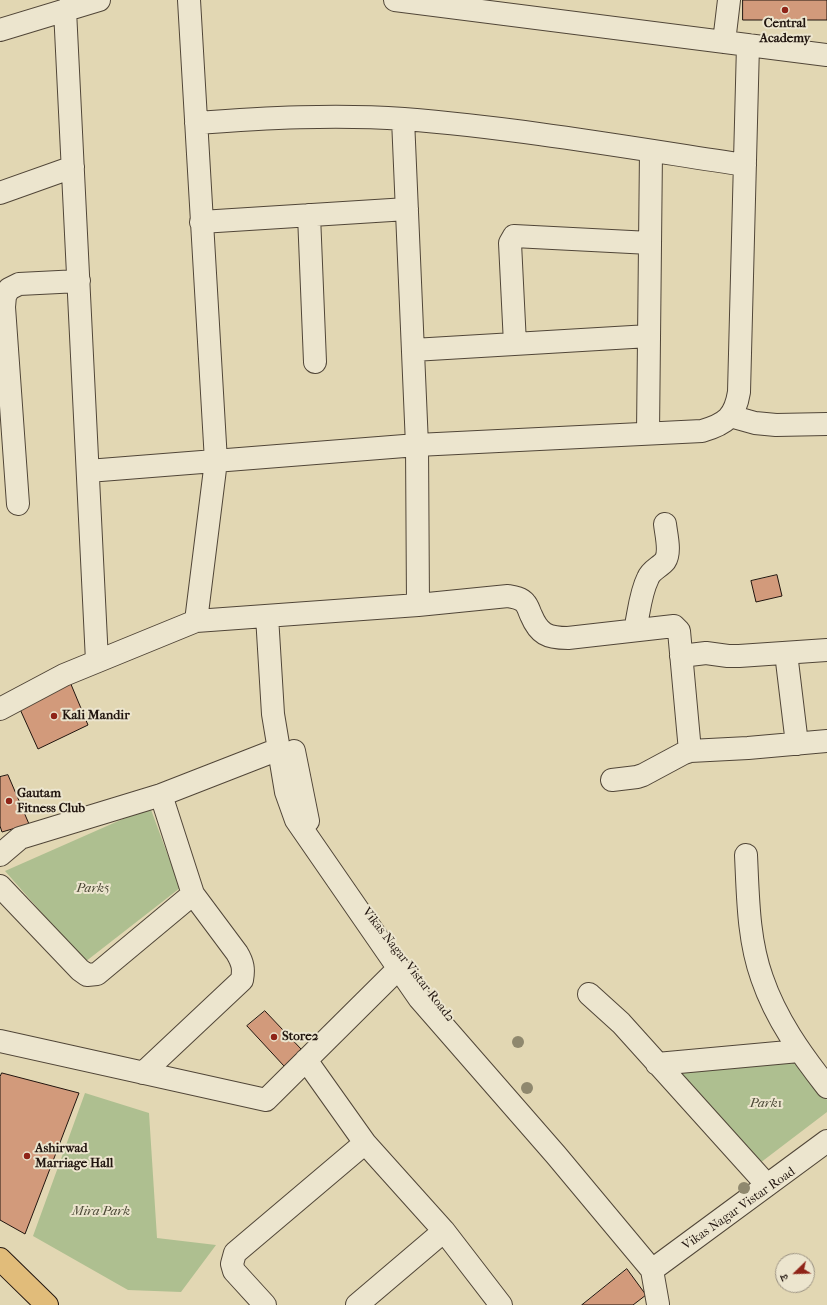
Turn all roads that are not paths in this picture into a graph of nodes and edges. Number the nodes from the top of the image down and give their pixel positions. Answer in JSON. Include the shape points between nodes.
{"nodes":[{"id":1,"x":99,"y":0,"type":"edge"},
{"id":2,"x":189,"y":0,"type":"edge"},
{"id":3,"x":395,"y":0,"type":"edge"},
{"id":4,"x":729,"y":0,"type":"edge"},
{"id":5,"x":65,"y":10,"type":"junction"},
{"id":6,"x":0,"y":30,"type":"edge"},
{"id":7,"x":724,"y":42,"type":"junction"},
{"id":8,"x":748,"y":45,"type":"junction"},
{"id":9,"x":827,"y":55,"type":"edge"},
{"id":10,"x":403,"y":119,"type":"junction"},
{"id":11,"x":196,"y":123,"type":"junction"},
{"id":12,"x":651,"y":151,"type":"junction"},
{"id":13,"x":745,"y":165,"type":"junction"},
{"id":14,"x":73,"y":167,"type":"junction"},
{"id":15,"x":0,"y":193,"type":"edge"},
{"id":16,"x":407,"y":209,"type":"junction"},
{"id":17,"x":309,"y":215,"type":"junction"},
{"id":18,"x":201,"y":222,"type":"junction"},
{"id":19,"x":650,"y":243,"type":"junction"},
{"id":20,"x":79,"y":281,"type":"junction"},
{"id":21,"x":649,"y":336,"type":"junction"},
{"id":22,"x":515,"y":344,"type":"junction"},
{"id":23,"x":413,"y":350,"type":"junction"},
{"id":24,"x":315,"y":362,"type":"dead end"},
{"id":25,"x":730,"y":416,"type":"junction"},
{"id":26,"x":827,"y":424,"type":"edge"},
{"id":27,"x":648,"y":433,"type":"junction"},
{"id":28,"x":417,"y":445,"type":"junction"},
{"id":29,"x":216,"y":461,"type":"junction"},
{"id":30,"x":88,"y":471,"type":"junction"},
{"id":31,"x":18,"y":504,"type":"dead end"},
{"id":32,"x":665,"y":524,"type":"dead end"},
{"id":33,"x":418,"y":604,"type":"junction"},
{"id":34,"x":196,"y":621,"type":"junction"},
{"id":35,"x":268,"y":622,"type":"junction"},
{"id":36,"x":635,"y":630,"type":"junction"},
{"id":37,"x":827,"y":650,"type":"edge"},
{"id":38,"x":786,"y":653,"type":"junction"},
{"id":39,"x":682,"y":656,"type":"junction"},
{"id":40,"x":98,"y":661,"type":"junction"},
{"id":41,"x":0,"y":709,"type":"edge"},
{"id":42,"x":827,"y":741,"type":"edge"},
{"id":43,"x":797,"y":744,"type":"junction"},
{"id":44,"x":279,"y":749,"type":"junction"},
{"id":45,"x":690,"y":751,"type":"junction"},
{"id":46,"x":612,"y":780,"type":"dead end"},
{"id":47,"x":161,"y":795,"type":"junction"},
{"id":48,"x":314,"y":845,"type":"junction"},
{"id":49,"x":0,"y":855,"type":"edge"},
{"id":50,"x":746,"y":855,"type":"dead end"},
{"id":51,"x":0,"y":886,"type":"edge"},
{"id":52,"x":193,"y":894,"type":"junction"},
{"id":53,"x":398,"y":968,"type":"junction"},
{"id":54,"x":589,"y":994,"type":"dead end"},
{"id":55,"x":0,"y":1041,"type":"edge"},
{"id":56,"x":799,"y":1051,"type":"junction"},
{"id":57,"x":306,"y":1060,"type":"junction"},
{"id":58,"x":657,"y":1064,"type":"junction"},
{"id":59,"x":143,"y":1073,"type":"junction"},
{"id":60,"x":827,"y":1087,"type":"edge"},
{"id":61,"x":827,"y":1141,"type":"edge"},
{"id":62,"x":365,"y":1143,"type":"junction"},
{"id":63,"x":827,"y":1148,"type":"edge"},
{"id":64,"x":767,"y":1185,"type":"junction"},
{"id":65,"x":444,"y":1231,"type":"junction"},
{"id":66,"x":0,"y":1259,"type":"edge"},
{"id":67,"x":646,"y":1264,"type":"junction"},
{"id":68,"x":658,"y":1304,"type":"dead end"},
{"id":69,"x":47,"y":1305,"type":"edge"},
{"id":70,"x":265,"y":1305,"type":"edge"},
{"id":71,"x":357,"y":1305,"type":"edge"},
{"id":72,"x":501,"y":1305,"type":"edge"}],
"edges":[{"from":1,"to":5,"type":"street"},
{"from":2,"to":11,"type":"street"},
{"from":3,"to":7,"type":"street"},
{"from":4,"to":7,"type":"street"},
{"from":5,"to":6,"type":"street"},
{"from":5,"to":14,"type":"street"},
{"from":7,"to":8,"type":"street"},
{"from":8,"to":9,"type":"street"},
{"from":8,"to":13,"type":"street"},
{"from":10,"to":11,"type":"street","via":[[272,118]]},
{"from":10,"to":12,"type":"street","via":[[573,138]]},
{"from":10,"to":16,"type":"street"},
{"from":11,"to":18,"type":"street"},
{"from":12,"to":13,"type":"street"},
{"from":12,"to":19,"type":"street"},
{"from":13,"to":25,"type":"street","via":[[739,392],[737,405]]},
{"from":14,"to":15,"type":"street"},
{"from":14,"to":20,"type":"street"},
{"from":16,"to":17,"type":"street"},
{"from":16,"to":23,"type":"street"},
{"from":17,"to":18,"type":"street"},
{"from":17,"to":24,"type":"street"},
{"from":18,"to":29,"type":"street"},
{"from":19,"to":21,"type":"street"},
{"from":19,"to":22,"type":"street","via":[[514,236],[510,243]]},
{"from":20,"to":30,"type":"street"},
{"from":20,"to":31,"type":"street","via":[[19,284],[9,289],[5,296]]},
{"from":21,"to":22,"type":"street"},
{"from":21,"to":27,"type":"street"},
{"from":22,"to":23,"type":"street"},
{"from":23,"to":28,"type":"street"},
{"from":25,"to":26,"type":"street","via":[[755,423],[776,425]]},
{"from":25,"to":27,"type":"street","via":[[720,425],[702,430]]},
{"from":27,"to":28,"type":"street"},
{"from":28,"to":29,"type":"street"},
{"from":28,"to":33,"type":"street"},
{"from":29,"to":30,"type":"street"},
{"from":29,"to":34,"type":"street"},
{"from":30,"to":40,"type":"street"},
{"from":32,"to":36,"type":"street","via":[[667,555],[647,579]]},
{"from":33,"to":35,"type":"street"},
{"from":33,"to":36,"type":"street","via":[[508,596],[518,598],[526,604],[540,631],[555,638]]},
{"from":34,"to":35,"type":"street"},
{"from":34,"to":40,"type":"street"},
{"from":35,"to":44,"type":"street","via":[[273,714]]},
{"from":35,"to":48,"type":"street","name":"Vikas Nagar Vistar Road2"},
{"from":36,"to":39,"type":"street","via":[[674,626],[679,631]]},
{"from":37,"to":38,"type":"street"},
{"from":38,"to":39,"type":"street","via":[[734,656],[706,652]]},
{"from":38,"to":43,"type":"street"},
{"from":39,"to":45,"type":"street"},
{"from":40,"to":41,"type":"street","via":[[64,675]]},
{"from":42,"to":43,"type":"street"},
{"from":43,"to":45,"type":"street"},
{"from":44,"to":47,"type":"street"},
{"from":44,"to":48,"type":"street","via":[[286,792],[296,820]]},
{"from":45,"to":46,"type":"street","via":[[643,775]]},
{"from":47,"to":49,"type":"street","via":[[20,838]]},
{"from":47,"to":52,"type":"street"},
{"from":48,"to":53,"type":"street"},
{"from":48,"to":67,"type":"street","name":"Vikas Nagar Vistar Road2"},
{"from":50,"to":56,"type":"street","via":[[748,901],[761,977],[772,1005]]},
{"from":51,"to":52,"type":"street","via":[[87,975],[97,974]]},
{"from":52,"to":59,"type":"street","via":[[242,962],[242,980]]},
{"from":53,"to":57,"type":"street"},
{"from":53,"to":67,"type":"street","via":[[419,998],[556,1155]]},
{"from":54,"to":58,"type":"street","via":[[620,1023]]},
{"from":55,"to":59,"type":"street"},
{"from":56,"to":58,"type":"street"},
{"from":56,"to":60,"type":"street"},
{"from":57,"to":59,"type":"street","via":[[266,1100]]},
{"from":57,"to":62,"type":"street"},
{"from":58,"to":64,"type":"street"},
{"from":61,"to":64,"type":"street"},
{"from":62,"to":65,"type":"street"},
{"from":62,"to":70,"type":"street","via":[[235,1253],[232,1264],[234,1272]]},
{"from":63,"to":67,"type":"street","name":"Vikas Nagar Vistar Road"},
{"from":64,"to":67,"type":"street"},
{"from":65,"to":71,"type":"street"},
{"from":65,"to":72,"type":"street"},
{"from":66,"to":69,"type":"main road"},
{"from":67,"to":68,"type":"street"}]}
